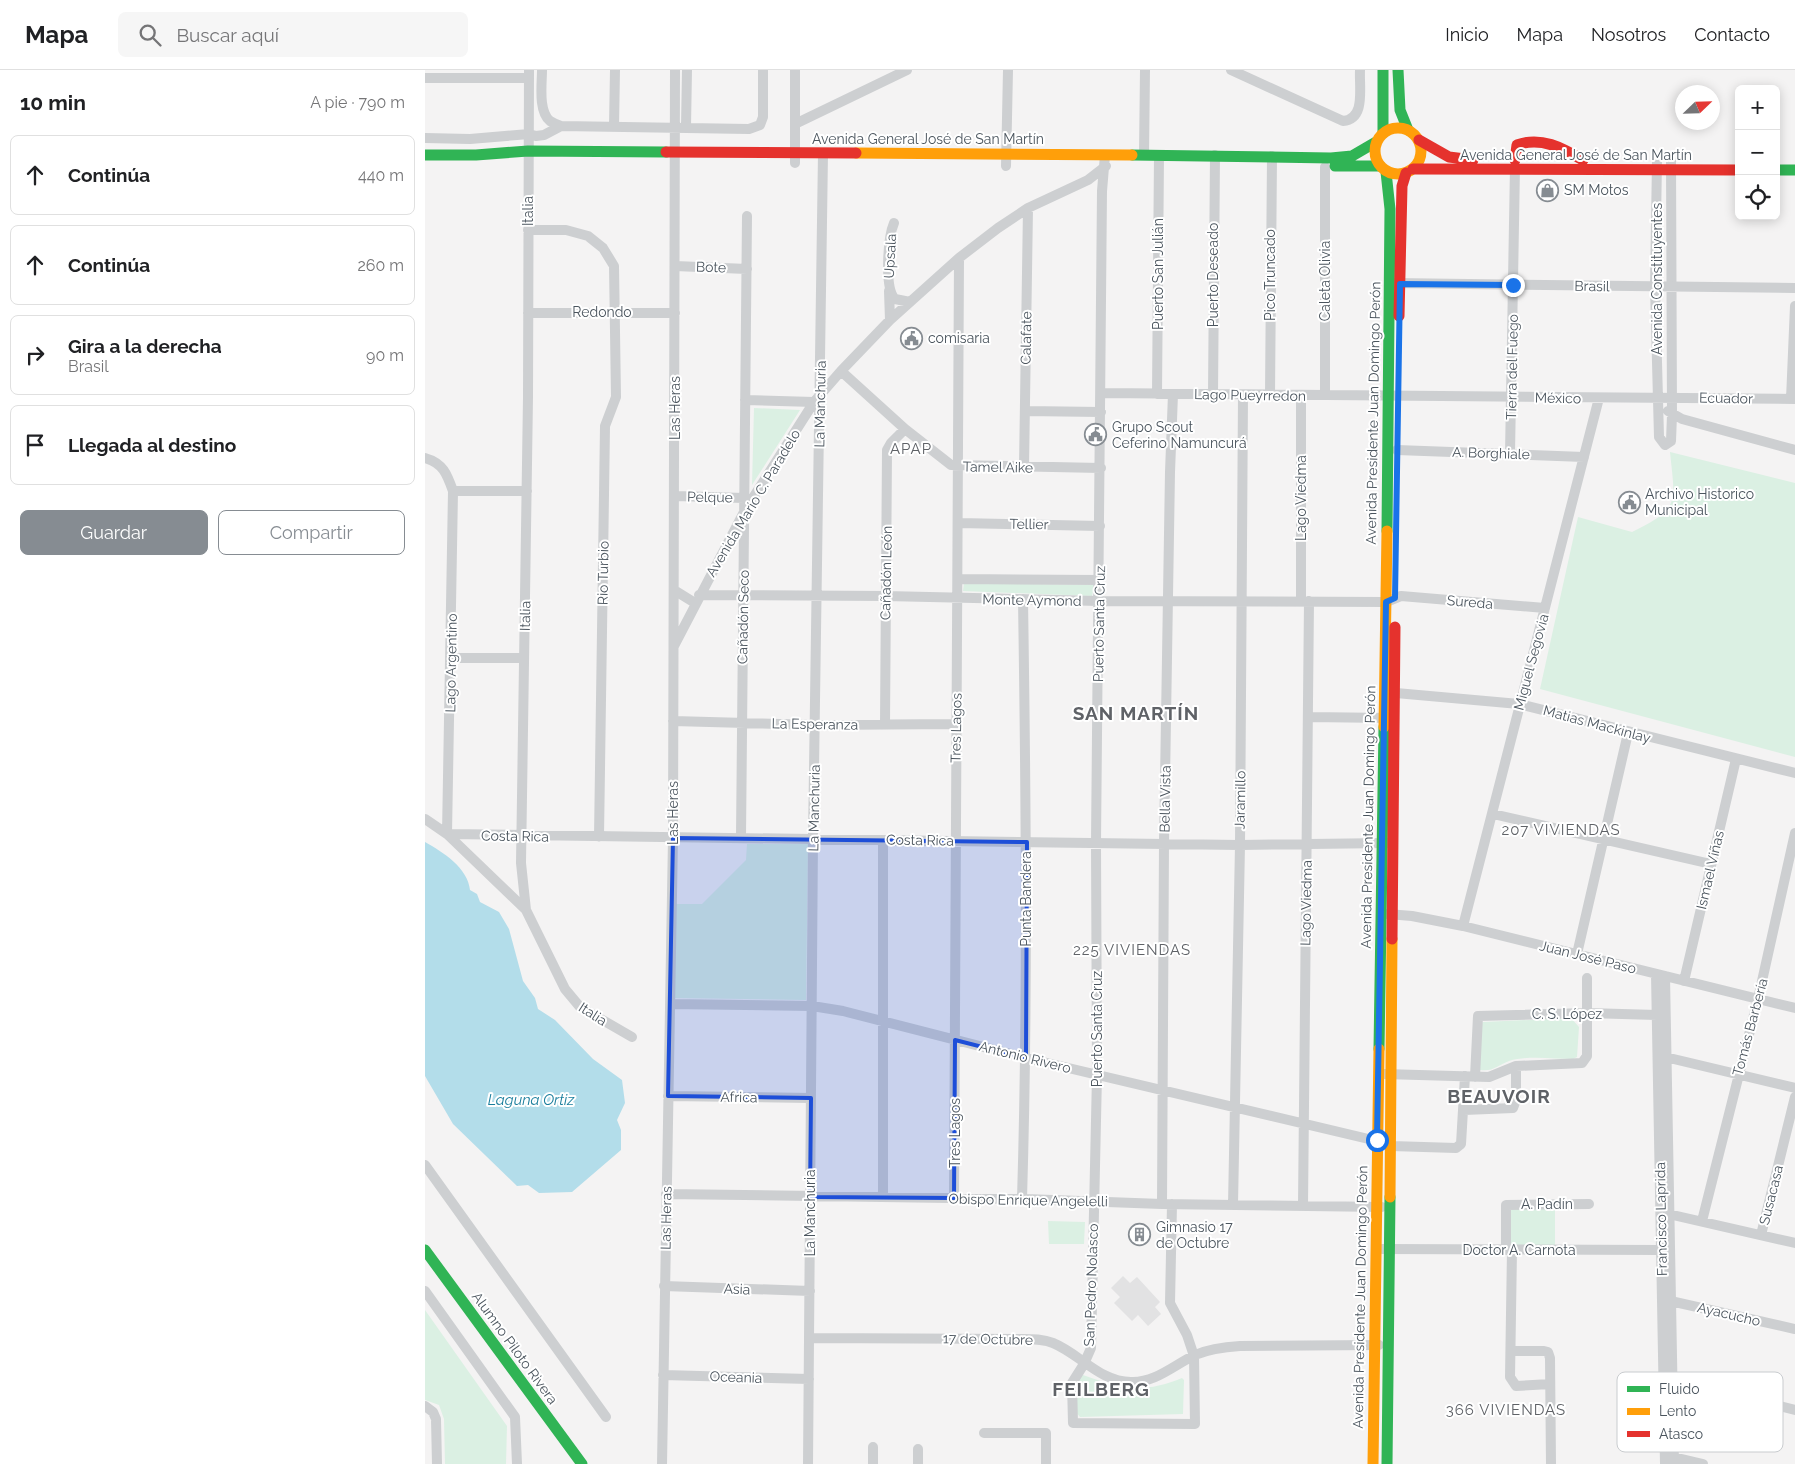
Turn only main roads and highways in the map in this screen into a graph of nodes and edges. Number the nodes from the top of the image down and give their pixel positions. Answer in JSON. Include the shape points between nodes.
{"nodes":[{"id":1,"x":1383,"y":70,"type":"edge"},
{"id":2,"x":1398,"y":70,"type":"edge"},
{"id":3,"x":1408,"y":130,"type":"junction"},
{"id":4,"x":1379,"y":138,"type":"junction"},
{"id":5,"x":1419,"y":140,"type":"junction"},
{"id":6,"x":425,"y":155,"type":"edge"},
{"id":7,"x":1159,"y":160,"type":"junction"},
{"id":8,"x":1583,"y":160,"type":"junction"},
{"id":9,"x":1735,"y":160,"type":"edge"},
{"id":10,"x":1780,"y":160,"type":"edge"},
{"id":11,"x":1795,"y":160,"type":"edge"},
{"id":12,"x":1105,"y":161,"type":"junction"},
{"id":13,"x":1271,"y":161,"type":"junction"},
{"id":14,"x":1671,"y":164,"type":"junction"},
{"id":15,"x":1657,"y":165,"type":"junction"},
{"id":16,"x":1515,"y":166,"type":"junction"},
{"id":17,"x":1383,"y":169,"type":"junction"},
{"id":18,"x":1735,"y":170,"type":"edge"},
{"id":19,"x":1780,"y":170,"type":"edge"},
{"id":20,"x":1795,"y":170,"type":"edge"},
{"id":21,"x":1409,"y":171,"type":"junction"},
{"id":22,"x":1395,"y":283,"type":"junction"},
{"id":23,"x":1393,"y":396,"type":"junction"},
{"id":24,"x":1390,"y":600,"type":"junction"},
{"id":25,"x":1391,"y":718,"type":"junction"},
{"id":26,"x":425,"y":1250,"type":"edge"},
{"id":27,"x":425,"y":1265,"type":"edge"},
{"id":28,"x":570,"y":1464,"type":"edge"},
{"id":29,"x":581,"y":1464,"type":"edge"},
{"id":30,"x":1373,"y":1464,"type":"edge"},
{"id":31,"x":1387,"y":1464,"type":"edge"}],
"edges":[{"from":1,"to":4,"type":"main road"},
{"from":2,"to":3,"type":"main road","via":[[1400,110]]},
{"from":3,"to":4,"type":"main road","name":"Avenida General José de San Martín","via":[[1393,128]]},
{"from":3,"to":5,"type":"main road","name":"Avenida General José de San Martín"},
{"from":4,"to":13,"type":"main road","name":"Avenida General José de San Martín","via":[[1365,150],[1340,158]]},
{"from":4,"to":17,"type":"main road","via":[[1375,154]]},
{"from":5,"to":16,"type":"main road","name":"Avenida General José de San Martín","via":[[1431,150],[1460,160]]},
{"from":5,"to":21,"type":"main road","via":[[1421,156]]},
{"from":6,"to":12,"type":"main road","name":"Avenida General José de San Martín"},
{"from":7,"to":12,"type":"main road","name":"Avenida General José de San Martín"},
{"from":7,"to":12,"type":"main road","name":"Avenida General José de San Martín","via":[[1144,155],[1126,155]]},
{"from":7,"to":13,"type":"main road","name":"Avenida General José de San Martín"},
{"from":8,"to":15,"type":"main road","name":"Avenida General José de San Martín"},
{"from":8,"to":16,"type":"main road","name":"Avenida General José de San Martín"},
{"from":8,"to":16,"type":"main road","via":[[1549,144],[1531,142],[1517,145]]},
{"from":9,"to":14,"type":"main road","name":"Avenida General José de San Martín"},
{"from":10,"to":11,"type":"main road"},
{"from":13,"to":17,"type":"main road","name":"Avenida General José de San Martín"},
{"from":14,"to":15,"type":"main road","name":"Avenida General José de San Martín"},
{"from":14,"to":18,"type":"main road","name":"Avenida General José de San Martín"},
{"from":15,"to":16,"type":"main road","name":"Avenida General José de San Martín"},
{"from":16,"to":21,"type":"main road","name":"Avenida General José de San Martín"},
{"from":17,"to":21,"type":"main road","name":"Avenida General José de San Martín","via":[[1393,174]]},
{"from":17,"to":22,"type":"main road","name":"Avenida Presidente Juan Domingo Perón","via":[[1390,209]]},
{"from":19,"to":20,"type":"main road"},
{"from":21,"to":22,"type":"main road","name":"Avenida Presidente Juan Domingo Perón","via":[[1402,186]]},
{"from":22,"to":23,"type":"main road","name":"Avenida Presidente Juan Domingo Perón"},
{"from":23,"to":24,"type":"main road","name":"Avenida Presidente Juan Domingo Perón"},
{"from":23,"to":24,"type":"main road","name":"Avenida Presidente Juan Domingo Perón","via":[[1397,450]]},
{"from":24,"to":25,"type":"main road","name":"Avenida Presidente Juan Domingo Perón"},
{"from":25,"to":30,"type":"main road","name":"Avenida Presidente Juan Domingo Perón","via":[[1382,843]]},
{"from":25,"to":31,"type":"main road","name":"Avenida Presidente Juan Domingo Perón","via":[[1394,916]]},
{"from":26,"to":29,"type":"main road","name":"Alumno Piloto Rivera"},
{"from":27,"to":28,"type":"main road","name":"Alumno Piloto Rivera"}]}
